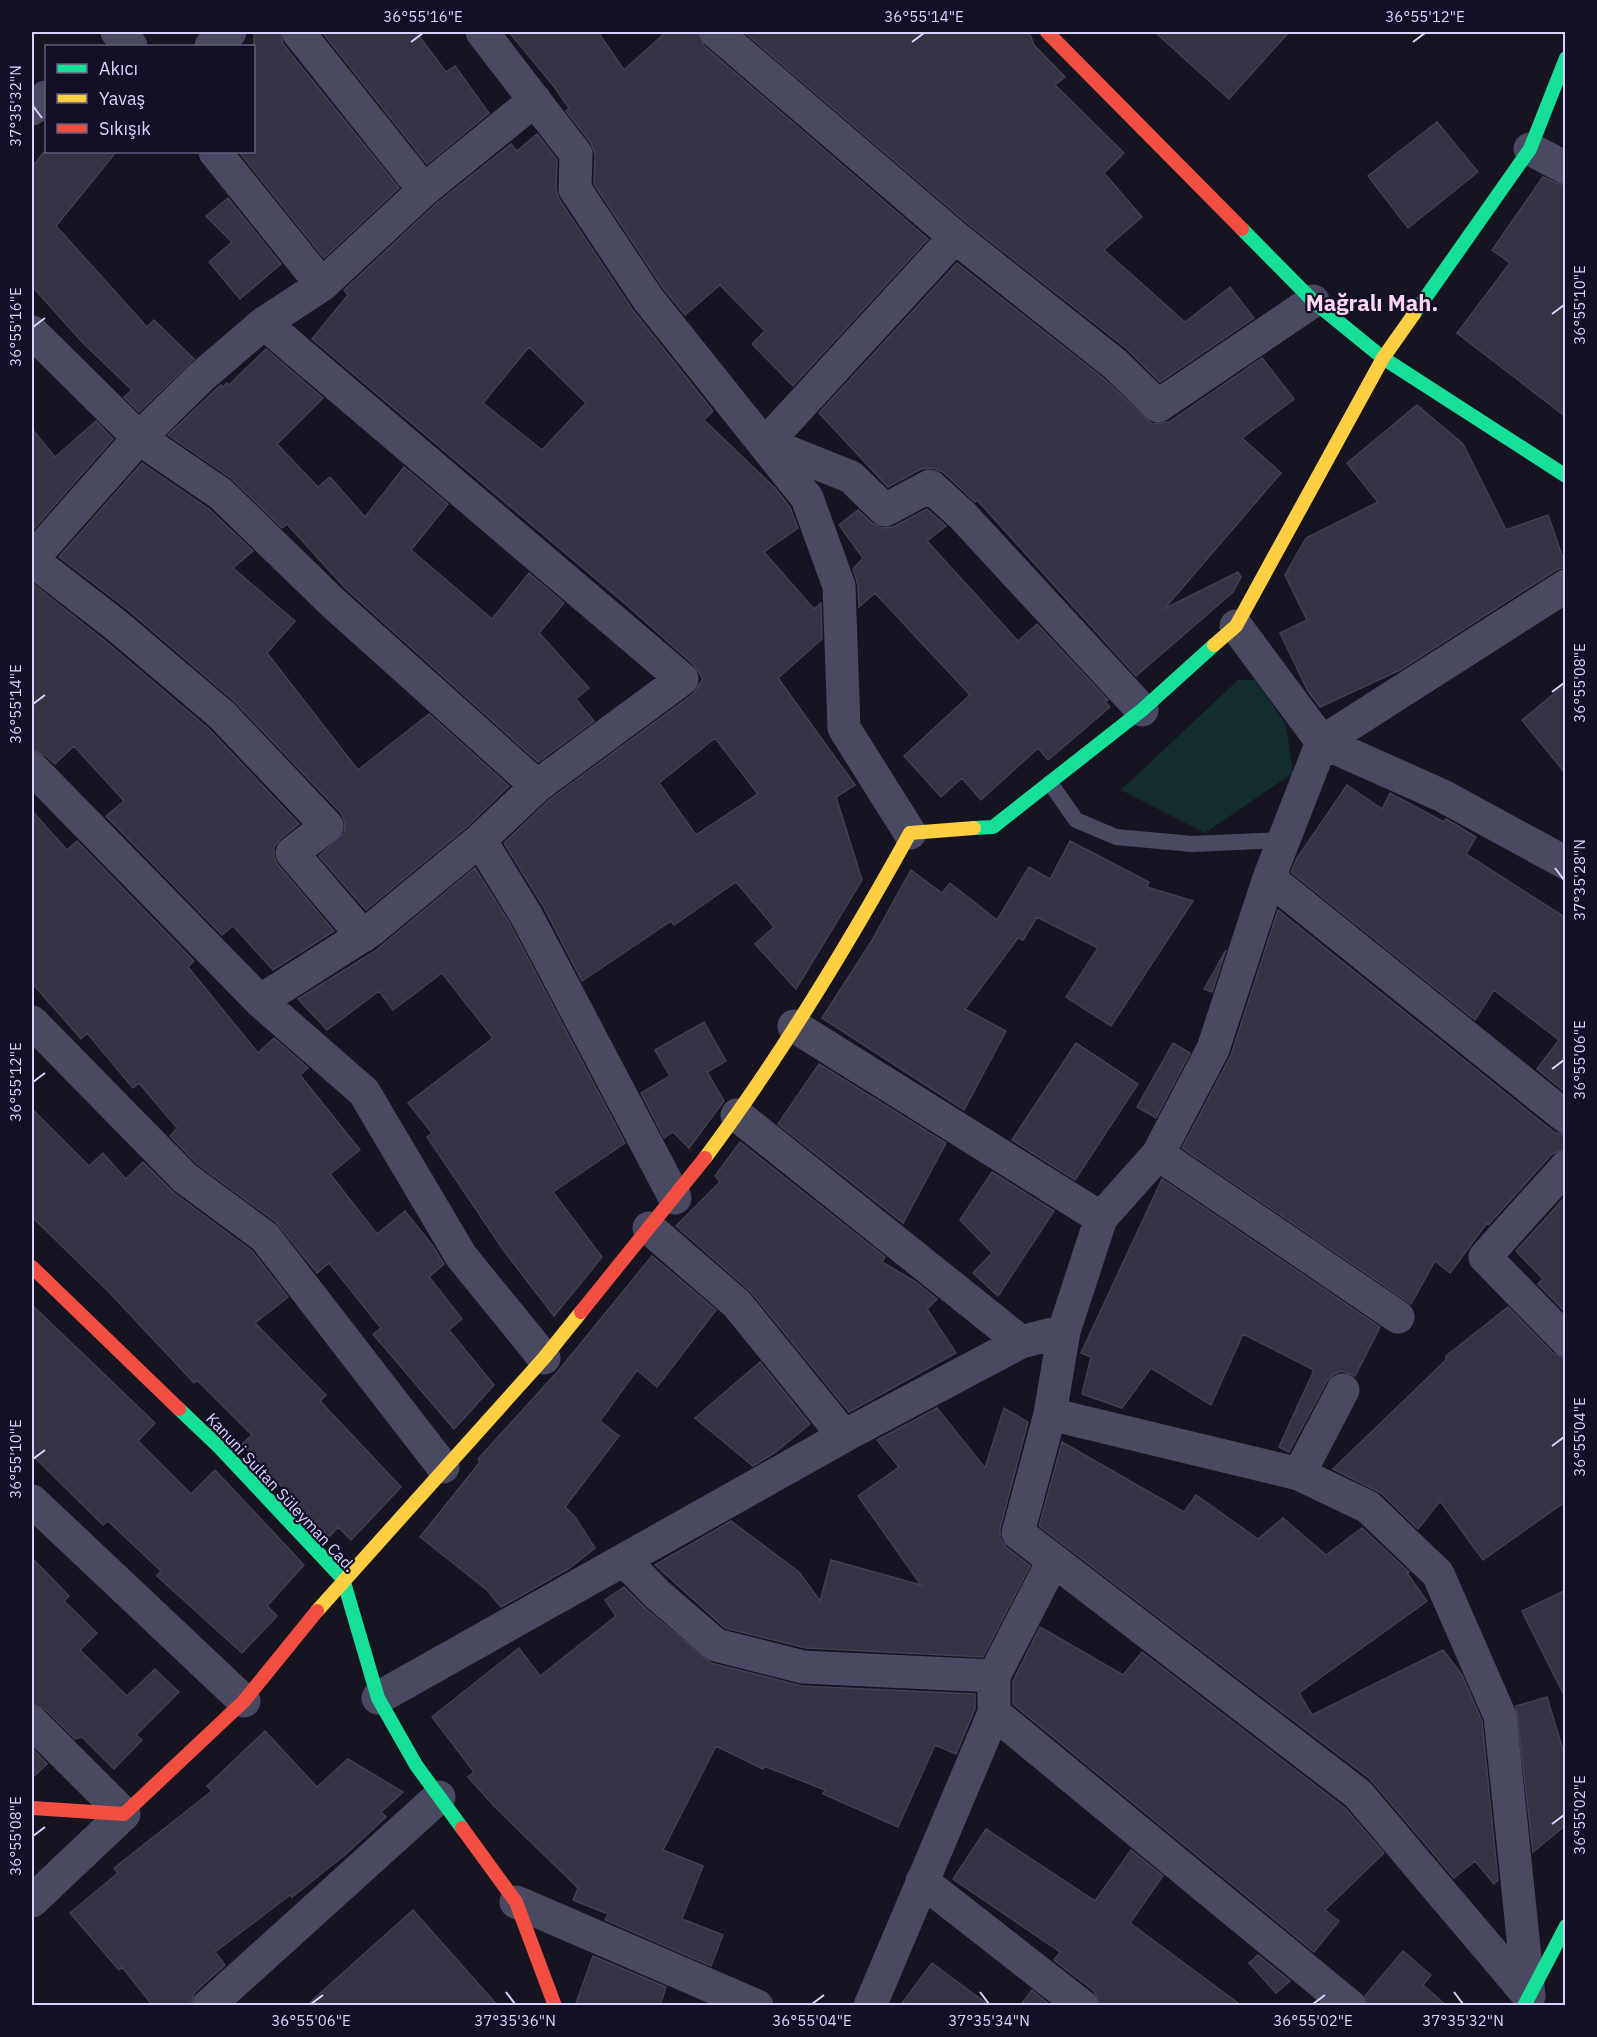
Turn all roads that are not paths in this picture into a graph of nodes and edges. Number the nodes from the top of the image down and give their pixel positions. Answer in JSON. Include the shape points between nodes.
{"nodes":[{"id":1,"x":230,"y":32,"type":"edge"},
{"id":2,"x":298,"y":32,"type":"edge"},
{"id":3,"x":482,"y":32,"type":"edge"},
{"id":4,"x":716,"y":32,"type":"edge"},
{"id":5,"x":1047,"y":32,"type":"edge"},
{"id":6,"x":213,"y":45,"type":"edge"},
{"id":7,"x":1566,"y":58,"type":"edge"},
{"id":8,"x":45,"y":98,"type":"edge"},
{"id":9,"x":535,"y":100,"type":"junction"},
{"id":10,"x":32,"y":110,"type":"edge"},
{"id":11,"x":1530,"y":149,"type":"junction"},
{"id":12,"x":216,"y":153,"type":"edge"},
{"id":13,"x":1566,"y":168,"type":"edge"},
{"id":14,"x":424,"y":190,"type":"junction"},
{"id":15,"x":955,"y":237,"type":"junction"},
{"id":16,"x":322,"y":285,"type":"junction"},
{"id":17,"x":1313,"y":301,"type":"junction"},
{"id":18,"x":264,"y":323,"type":"junction"},
{"id":19,"x":32,"y":332,"type":"edge"},
{"id":20,"x":1383,"y":358,"type":"junction"},
{"id":21,"x":139,"y":438,"type":"junction"},
{"id":22,"x":766,"y":443,"type":"junction"},
{"id":23,"x":1566,"y":476,"type":"edge"},
{"id":24,"x":32,"y":560,"type":"edge"},
{"id":25,"x":1566,"y":586,"type":"edge"},
{"id":26,"x":1236,"y":626,"type":"junction"},
{"id":27,"x":1142,"y":710,"type":"junction"},
{"id":28,"x":1322,"y":742,"type":"junction"},
{"id":29,"x":32,"y":768,"type":"edge"},
{"id":30,"x":1050,"y":783,"type":"junction"},
{"id":31,"x":537,"y":786,"type":"junction"},
{"id":32,"x":910,"y":833,"type":"junction"},
{"id":33,"x":480,"y":840,"type":"junction"},
{"id":34,"x":1284,"y":840,"type":"junction"},
{"id":35,"x":1566,"y":863,"type":"edge"},
{"id":36,"x":1269,"y":879,"type":"junction"},
{"id":37,"x":363,"y":936,"type":"junction"},
{"id":38,"x":260,"y":1000,"type":"junction"},
{"id":39,"x":32,"y":1022,"type":"edge"},
{"id":40,"x":794,"y":1026,"type":"junction"},
{"id":41,"x":737,"y":1115,"type":"junction"},
{"id":42,"x":1566,"y":1117,"type":"edge"},
{"id":43,"x":1158,"y":1154,"type":"junction"},
{"id":44,"x":1566,"y":1167,"type":"edge"},
{"id":45,"x":675,"y":1198,"type":"junction"},
{"id":46,"x":1101,"y":1218,"type":"junction"},
{"id":47,"x":650,"y":1228,"type":"junction"},
{"id":48,"x":32,"y":1268,"type":"edge"},
{"id":49,"x":1398,"y":1317,"type":"dead end"},
{"id":50,"x":1064,"y":1331,"type":"junction"},
{"id":51,"x":1566,"y":1340,"type":"edge"},
{"id":52,"x":1021,"y":1342,"type":"junction"},
{"id":53,"x":544,"y":1358,"type":"junction"},
{"id":54,"x":1343,"y":1390,"type":"dead end"},
{"id":55,"x":1050,"y":1414,"type":"junction"},
{"id":56,"x":844,"y":1436,"type":"junction"},
{"id":57,"x":443,"y":1467,"type":"junction"},
{"id":58,"x":1299,"y":1474,"type":"junction"},
{"id":59,"x":32,"y":1501,"type":"edge"},
{"id":60,"x":624,"y":1560,"type":"junction"},
{"id":61,"x":1053,"y":1561,"type":"junction"},
{"id":62,"x":343,"y":1579,"type":"junction"},
{"id":63,"x":994,"y":1676,"type":"junction"},
{"id":64,"x":378,"y":1698,"type":"junction"},
{"id":65,"x":244,"y":1701,"type":"junction"},
{"id":66,"x":994,"y":1713,"type":"junction"},
{"id":67,"x":32,"y":1722,"type":"edge"},
{"id":68,"x":439,"y":1797,"type":"junction"},
{"id":69,"x":32,"y":1808,"type":"edge"},
{"id":70,"x":124,"y":1814,"type":"junction"},
{"id":71,"x":922,"y":1881,"type":"junction"},
{"id":72,"x":32,"y":1901,"type":"edge"},
{"id":73,"x":516,"y":1902,"type":"junction"},
{"id":74,"x":1562,"y":1943,"type":"edge"},
{"id":75,"x":1527,"y":2001,"type":"edge"},
{"id":76,"x":208,"y":2006,"type":"edge"},
{"id":77,"x":555,"y":2006,"type":"edge"},
{"id":78,"x":757,"y":2006,"type":"edge"},
{"id":79,"x":870,"y":2006,"type":"edge"},
{"id":80,"x":1082,"y":2006,"type":"edge"},
{"id":81,"x":1350,"y":2006,"type":"edge"}],
"edges":[{"from":1,"to":6,"type":"street"},
{"from":2,"to":14,"type":"street"},
{"from":3,"to":9,"type":"street"},
{"from":4,"to":15,"type":"street"},
{"from":5,"to":17,"type":"street"},
{"from":7,"to":11,"type":"street"},
{"from":8,"to":10,"type":"street"},
{"from":9,"to":14,"type":"street"},
{"from":9,"to":22,"type":"street","via":[[576,154],[575,189],[648,299]]},
{"from":11,"to":13,"type":"street"},
{"from":11,"to":20,"type":"street"},
{"from":12,"to":16,"type":"street"},
{"from":14,"to":16,"type":"street"},
{"from":15,"to":17,"type":"street","via":[[1115,364],[1158,406]]},
{"from":15,"to":22,"type":"street"},
{"from":16,"to":18,"type":"street"},
{"from":17,"to":20,"type":"street"},
{"from":18,"to":21,"type":"street","via":[[201,376]]},
{"from":18,"to":31,"type":"street","via":[[682,679]]},
{"from":19,"to":21,"type":"street"},
{"from":20,"to":23,"type":"street"},
{"from":20,"to":26,"type":"street"},
{"from":21,"to":24,"type":"street"},
{"from":21,"to":31,"type":"street","via":[[221,494],[332,602]]},
{"from":22,"to":27,"type":"street","via":[[851,477],[885,510],[930,486],[963,516]]},
{"from":22,"to":32,"type":"street","via":[[807,498],[839,586],[844,728]]},
{"from":24,"to":37,"type":"street","via":[[116,625],[222,716],[327,826],[292,853]]},
{"from":25,"to":28,"type":"street"},
{"from":26,"to":27,"type":"street"},
{"from":26,"to":28,"type":"street"},
{"from":27,"to":30,"type":"street"},
{"from":28,"to":34,"type":"street"},
{"from":28,"to":35,"type":"street","via":[[1443,796]]},
{"from":29,"to":38,"type":"street"},
{"from":30,"to":32,"type":"street","via":[[993,828]]},
{"from":30,"to":34,"type":"lane","via":[[1076,820],[1116,837],[1192,844]]},
{"from":31,"to":33,"type":"street"},
{"from":32,"to":40,"type":"street","via":[[855,932]]},
{"from":33,"to":37,"type":"street"},
{"from":33,"to":45,"type":"street","via":[[526,915]]},
{"from":34,"to":36,"type":"street"},
{"from":36,"to":42,"type":"street"},
{"from":36,"to":43,"type":"street","via":[[1213,1048]]},
{"from":37,"to":38,"type":"street"},
{"from":38,"to":53,"type":"street","via":[[364,1092],[461,1256]]},
{"from":39,"to":57,"type":"street","via":[[185,1178],[265,1237]]},
{"from":40,"to":41,"type":"street"},
{"from":40,"to":46,"type":"street"},
{"from":41,"to":45,"type":"street"},
{"from":41,"to":52,"type":"street"},
{"from":43,"to":46,"type":"street"},
{"from":43,"to":49,"type":"street"},
{"from":44,"to":51,"type":"street","via":[[1485,1257]]},
{"from":45,"to":47,"type":"street"},
{"from":46,"to":50,"type":"street"},
{"from":47,"to":53,"type":"street"},
{"from":47,"to":56,"type":"street","via":[[737,1304]]},
{"from":48,"to":62,"type":"street","name":"Kanuni Sultan Süleyman Cad.","via":[[219,1447]]},
{"from":50,"to":52,"type":"street"},
{"from":50,"to":55,"type":"street"},
{"from":52,"to":56,"type":"street"},
{"from":53,"to":57,"type":"street"},
{"from":54,"to":58,"type":"street"},
{"from":55,"to":58,"type":"street"},
{"from":55,"to":61,"type":"street","via":[[1018,1533]]},
{"from":56,"to":60,"type":"street"},
{"from":57,"to":62,"type":"street"},
{"from":58,"to":75,"type":"street","via":[[1368,1507],[1438,1574],[1500,1716]]},
{"from":59,"to":65,"type":"street"},
{"from":60,"to":63,"type":"street","via":[[657,1595],[716,1645],[803,1667]]},
{"from":60,"to":64,"type":"street"},
{"from":61,"to":63,"type":"street"},
{"from":61,"to":75,"type":"street","via":[[1358,1794]]},
{"from":62,"to":64,"type":"street","name":"Kanuni Sultan Süleyman Cad."},
{"from":62,"to":65,"type":"street"},
{"from":63,"to":66,"type":"street"},
{"from":64,"to":68,"type":"street","name":"Kanuni Sultan Süleyman Cad."},
{"from":65,"to":70,"type":"street"},
{"from":66,"to":71,"type":"street"},
{"from":66,"to":81,"type":"street"},
{"from":67,"to":70,"type":"street"},
{"from":68,"to":73,"type":"street","name":"Kanuni Sultan Süleyman Cad."},
{"from":68,"to":76,"type":"street"},
{"from":69,"to":70,"type":"street"},
{"from":70,"to":72,"type":"street"},
{"from":71,"to":79,"type":"street"},
{"from":71,"to":80,"type":"street"},
{"from":73,"to":77,"type":"street","name":"Kanuni Sultan Süleyman Cad."},
{"from":73,"to":78,"type":"street"},
{"from":74,"to":75,"type":"street"}]}
